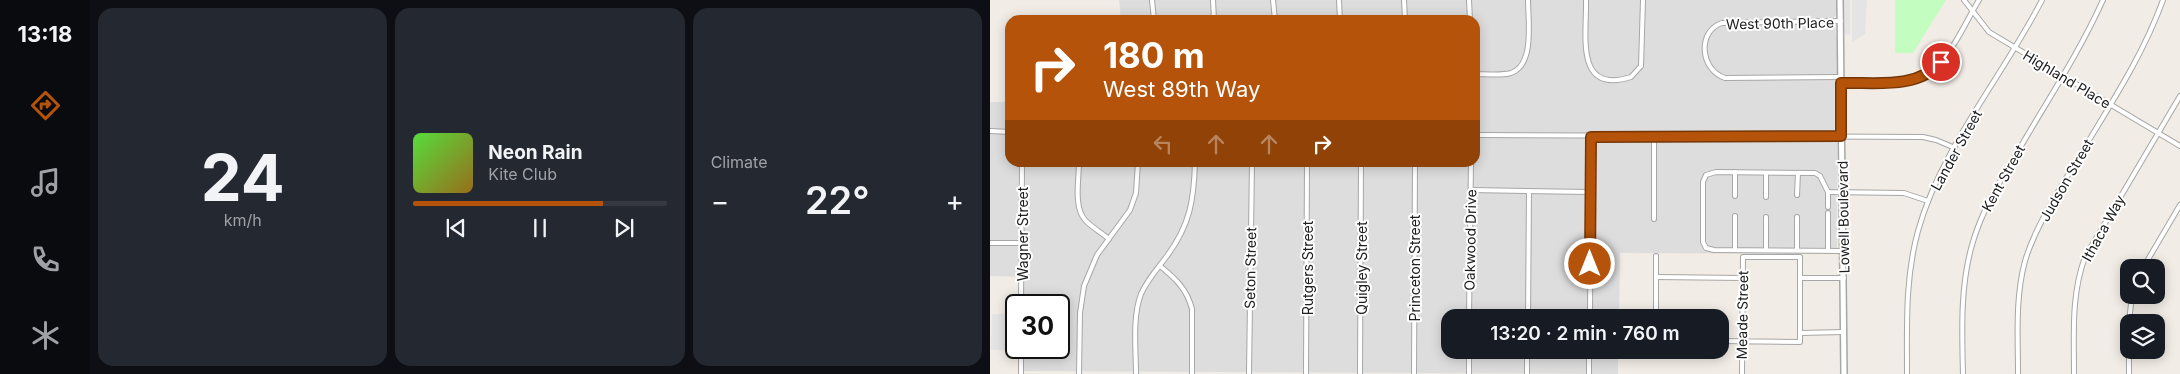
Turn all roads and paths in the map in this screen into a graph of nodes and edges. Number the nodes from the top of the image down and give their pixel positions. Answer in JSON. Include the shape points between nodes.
{"nodes":[{"id":1,"x":1152,"y":0,"type":"edge"},
{"id":2,"x":1213,"y":0,"type":"edge"},
{"id":3,"x":1273,"y":0,"type":"edge"},
{"id":4,"x":1338,"y":0,"type":"edge"},
{"id":5,"x":1404,"y":0,"type":"edge"},
{"id":6,"x":1469,"y":0,"type":"edge"},
{"id":7,"x":1528,"y":0,"type":"edge"},
{"id":8,"x":1586,"y":0,"type":"edge"},
{"id":9,"x":1643,"y":0,"type":"edge"},
{"id":10,"x":1840,"y":0,"type":"edge"},
{"id":11,"x":1964,"y":0,"type":"edge"},
{"id":12,"x":1978,"y":0,"type":"edge"},
{"id":13,"x":2042,"y":0,"type":"edge"},
{"id":14,"x":2103,"y":0,"type":"edge"},
{"id":15,"x":2163,"y":0,"type":"edge"},
{"id":16,"x":1972,"y":10,"type":"junction"},
{"id":17,"x":1154,"y":15,"type":"edge"},
{"id":18,"x":1214,"y":15,"type":"edge"},
{"id":19,"x":1274,"y":15,"type":"edge"},
{"id":20,"x":1340,"y":15,"type":"edge"},
{"id":21,"x":1405,"y":15,"type":"edge"},
{"id":22,"x":1470,"y":15,"type":"edge"},
{"id":23,"x":1841,"y":21,"type":"junction"},
{"id":24,"x":2015,"y":47,"type":"junction"},
{"id":25,"x":1480,"y":74,"type":"edge"},
{"id":26,"x":2062,"y":76,"type":"junction"},
{"id":27,"x":1841,"y":80,"type":"junction"},
{"id":28,"x":2180,"y":96,"type":"edge"},
{"id":29,"x":2110,"y":105,"type":"junction"},
{"id":30,"x":990,"y":131,"type":"edge"},
{"id":31,"x":1005,"y":132,"type":"edge"},
{"id":32,"x":2158,"y":133,"type":"junction"},
{"id":33,"x":1480,"y":135,"type":"edge"},
{"id":34,"x":1841,"y":136,"type":"junction"},
{"id":35,"x":1591,"y":137,"type":"junction"},
{"id":36,"x":1654,"y":137,"type":"junction"},
{"id":37,"x":2180,"y":146,"type":"edge"},
{"id":38,"x":1955,"y":148,"type":"junction"},
{"id":39,"x":1022,"y":167,"type":"edge"},
{"id":40,"x":1080,"y":167,"type":"edge"},
{"id":41,"x":1138,"y":167,"type":"edge"},
{"id":42,"x":1195,"y":167,"type":"edge"},
{"id":43,"x":1252,"y":167,"type":"edge"},
{"id":44,"x":1307,"y":167,"type":"edge"},
{"id":45,"x":1361,"y":167,"type":"edge"},
{"id":46,"x":1415,"y":167,"type":"edge"},
{"id":47,"x":1471,"y":167,"type":"edge"},
{"id":48,"x":1735,"y":172,"type":"junction"},
{"id":49,"x":1766,"y":173,"type":"junction"},
{"id":50,"x":1798,"y":173,"type":"junction"},
{"id":51,"x":1471,"y":190,"type":"junction"},
{"id":52,"x":1529,"y":191,"type":"junction"},
{"id":53,"x":1590,"y":192,"type":"junction"},
{"id":54,"x":1828,"y":192,"type":"junction"},
{"id":55,"x":1843,"y":193,"type":"junction"},
{"id":56,"x":1797,"y":195,"type":"dead end"},
{"id":57,"x":1735,"y":196,"type":"dead end"},
{"id":58,"x":1766,"y":197,"type":"dead end"},
{"id":59,"x":1928,"y":201,"type":"junction"},
{"id":60,"x":2180,"y":205,"type":"edge"},
{"id":61,"x":1828,"y":207,"type":"dead end"},
{"id":62,"x":1828,"y":213,"type":"dead end"},
{"id":63,"x":1735,"y":216,"type":"dead end"},
{"id":64,"x":1766,"y":217,"type":"dead end"},
{"id":65,"x":1797,"y":217,"type":"dead end"},
{"id":66,"x":1654,"y":219,"type":"dead end"},
{"id":67,"x":1109,"y":238,"type":"junction"},
{"id":68,"x":990,"y":243,"type":"edge"},
{"id":69,"x":1022,"y":243,"type":"junction"},
{"id":70,"x":1735,"y":250,"type":"junction"},
{"id":71,"x":1766,"y":250,"type":"junction"},
{"id":72,"x":1797,"y":250,"type":"junction"},
{"id":73,"x":1828,"y":250,"type":"junction"},
{"id":74,"x":1844,"y":251,"type":"junction"},
{"id":75,"x":1656,"y":256,"type":"dead end"},
{"id":76,"x":2147,"y":259,"type":"edge"},
{"id":77,"x":1160,"y":266,"type":"junction"},
{"id":78,"x":1656,"y":277,"type":"junction"},
{"id":79,"x":1743,"y":278,"type":"junction"},
{"id":80,"x":1800,"y":278,"type":"junction"},
{"id":81,"x":1844,"y":278,"type":"junction"},
{"id":82,"x":1021,"y":294,"type":"edge"},
{"id":83,"x":1469,"y":309,"type":"edge"},
{"id":84,"x":1528,"y":309,"type":"edge"},
{"id":85,"x":1590,"y":309,"type":"edge"},
{"id":86,"x":1656,"y":309,"type":"edge"},
{"id":87,"x":1844,"y":332,"type":"junction"},
{"id":88,"x":1800,"y":333,"type":"junction"},
{"id":89,"x":1729,"y":341,"type":"edge"},
{"id":90,"x":1742,"y":341,"type":"junction"},
{"id":91,"x":1021,"y":359,"type":"edge"},
{"id":92,"x":1469,"y":359,"type":"edge"},
{"id":93,"x":1527,"y":359,"type":"edge"},
{"id":94,"x":1589,"y":359,"type":"edge"},
{"id":95,"x":2129,"y":359,"type":"edge"},
{"id":96,"x":1021,"y":374,"type":"edge"},
{"id":97,"x":1079,"y":374,"type":"edge"},
{"id":98,"x":1136,"y":374,"type":"edge"},
{"id":99,"x":1192,"y":374,"type":"edge"},
{"id":100,"x":1249,"y":374,"type":"edge"},
{"id":101,"x":1306,"y":374,"type":"edge"},
{"id":102,"x":1360,"y":374,"type":"edge"},
{"id":103,"x":1414,"y":374,"type":"edge"},
{"id":104,"x":1469,"y":374,"type":"edge"},
{"id":105,"x":1527,"y":374,"type":"edge"},
{"id":106,"x":1589,"y":374,"type":"edge"},
{"id":107,"x":1742,"y":374,"type":"edge"},
{"id":108,"x":1844,"y":374,"type":"edge"},
{"id":109,"x":1907,"y":374,"type":"edge"},
{"id":110,"x":1963,"y":374,"type":"edge"},
{"id":111,"x":2018,"y":374,"type":"edge"},
{"id":112,"x":2074,"y":374,"type":"edge"},
{"id":113,"x":2129,"y":374,"type":"edge"}],
"edges":[{"from":1,"to":17,"type":"street"},
{"from":2,"to":18,"type":"street"},
{"from":3,"to":19,"type":"street"},
{"from":4,"to":20,"type":"street"},
{"from":5,"to":21,"type":"street"},
{"from":6,"to":22,"type":"street"},
{"from":7,"to":25,"type":"street","via":[[1525,60],[1516,71],[1507,74]]},
{"from":8,"to":9,"type":"street","via":[[1588,65],[1598,76],[1616,79],[1633,76],[1641,66]]},
{"from":10,"to":23,"type":"street","name":"Lowell Boulevard"},
{"from":11,"to":16,"type":"street","name":"Highland Place"},
{"from":12,"to":16,"type":"street"},
{"from":13,"to":24,"type":"street","name":"Lander Street"},
{"from":14,"to":26,"type":"street","name":"Kent Street"},
{"from":15,"to":29,"type":"street","name":"Judson Street","via":[[2143,48]]},
{"from":16,"to":24,"type":"street","name":"Highland Place","via":[[1986,29]]},
{"from":16,"to":27,"type":"street","via":[[1945,56],[1929,73],[1905,81]]},
{"from":23,"to":27,"type":"street","name":"Lowell Boulevard"},
{"from":23,"to":27,"type":"street","name":"West 90th Place","via":[[1722,22],[1710,30],[1706,41],[1709,67],[1724,78]]},
{"from":24,"to":26,"type":"street","name":"Highland Place"},
{"from":24,"to":38,"type":"street","name":"Lander Street"},
{"from":26,"to":29,"type":"street","name":"Highland Place"},
{"from":26,"to":110,"type":"street","name":"Kent Street","via":[[1997,185],[1978,225],[1963,292]]},
{"from":27,"to":34,"type":"street","name":"Lowell Boulevard"},
{"from":28,"to":32,"type":"street","name":"Ithaca Way"},
{"from":29,"to":32,"type":"street","name":"Highland Place"},
{"from":29,"to":111,"type":"street","name":"Judson Street","via":[[2048,209],[2030,247],[2018,301]]},
{"from":30,"to":31,"type":"street"},
{"from":32,"to":37,"type":"street","name":"Highland Place"},
{"from":32,"to":112,"type":"street","name":"Ithaca Way","via":[[2094,240],[2081,268],[2074,299]]},
{"from":33,"to":35,"type":"street"},
{"from":34,"to":36,"type":"street"},
{"from":34,"to":38,"type":"street","via":[[1923,137]]},
{"from":34,"to":55,"type":"street","name":"Lowell Boulevard"},
{"from":35,"to":36,"type":"street"},
{"from":35,"to":53,"type":"street"},
{"from":36,"to":66,"type":"street"},
{"from":38,"to":59,"type":"street","name":"Lander Street"},
{"from":39,"to":69,"type":"street","name":"Wagner Street"},
{"from":40,"to":67,"type":"street","via":[[1081,213],[1086,221]]},
{"from":41,"to":67,"type":"street","via":[[1132,205]]},
{"from":42,"to":77,"type":"street","via":[[1194,192],[1187,221],[1181,237]]},
{"from":43,"to":100,"type":"street","name":"Seton Street"},
{"from":44,"to":101,"type":"street","name":"Rutgers Street"},
{"from":45,"to":102,"type":"street","name":"Quigley Street"},
{"from":46,"to":103,"type":"street","name":"Princeton Street"},
{"from":47,"to":51,"type":"street","name":"Oakwood Drive"},
{"from":48,"to":49,"type":"street"},
{"from":48,"to":57,"type":"street"},
{"from":48,"to":70,"type":"street","via":[[1706,174],[1703,182],[1703,242],[1706,248]]},
{"from":49,"to":50,"type":"street"},
{"from":49,"to":58,"type":"street"},
{"from":50,"to":54,"type":"street","via":[[1820,176]]},
{"from":50,"to":56,"type":"street"},
{"from":51,"to":52,"type":"street"},
{"from":51,"to":83,"type":"street","name":"Oakwood Drive"},
{"from":52,"to":53,"type":"street"},
{"from":52,"to":84,"type":"street"},
{"from":53,"to":85,"type":"street"},
{"from":54,"to":55,"type":"street"},
{"from":54,"to":61,"type":"street"},
{"from":55,"to":59,"type":"street","via":[[1904,193]]},
{"from":55,"to":74,"type":"street","name":"Lowell Boulevard"},
{"from":59,"to":109,"type":"street","name":"Lander Street","via":[[1908,283]]},
{"from":60,"to":76,"type":"street"},
{"from":62,"to":73,"type":"street"},
{"from":63,"to":70,"type":"street"},
{"from":64,"to":71,"type":"street"},
{"from":65,"to":72,"type":"street"},
{"from":67,"to":97,"type":"street","via":[[1097,255],[1084,286]]},
{"from":68,"to":69,"type":"street"},
{"from":69,"to":82,"type":"street","name":"Wagner Street"},
{"from":70,"to":71,"type":"street"},
{"from":71,"to":72,"type":"street"},
{"from":72,"to":73,"type":"street"},
{"from":73,"to":74,"type":"street"},
{"from":74,"to":81,"type":"street","name":"Lowell Boulevard"},
{"from":75,"to":78,"type":"street"},
{"from":77,"to":98,"type":"street","via":[[1145,286],[1139,302]]},
{"from":77,"to":99,"type":"street","via":[[1178,281],[1190,299]]},
{"from":78,"to":79,"type":"street"},
{"from":78,"to":86,"type":"street"},
{"from":79,"to":80,"type":"street","name":"Meade Street","via":[[1743,257],[1800,257]]},
{"from":79,"to":90,"type":"street","name":"Meade Street"},
{"from":80,"to":81,"type":"street"},
{"from":80,"to":88,"type":"street"},
{"from":81,"to":87,"type":"street","name":"Lowell Boulevard"},
{"from":87,"to":88,"type":"street"},
{"from":87,"to":108,"type":"street","name":"Lowell Boulevard"},
{"from":88,"to":90,"type":"street","via":[[1800,342]]},
{"from":89,"to":90,"type":"street"},
{"from":90,"to":107,"type":"street","name":"Meade Street"},
{"from":91,"to":96,"type":"street"},
{"from":92,"to":104,"type":"street"},
{"from":93,"to":105,"type":"street"},
{"from":94,"to":106,"type":"street"},
{"from":95,"to":113,"type":"street"}]}
